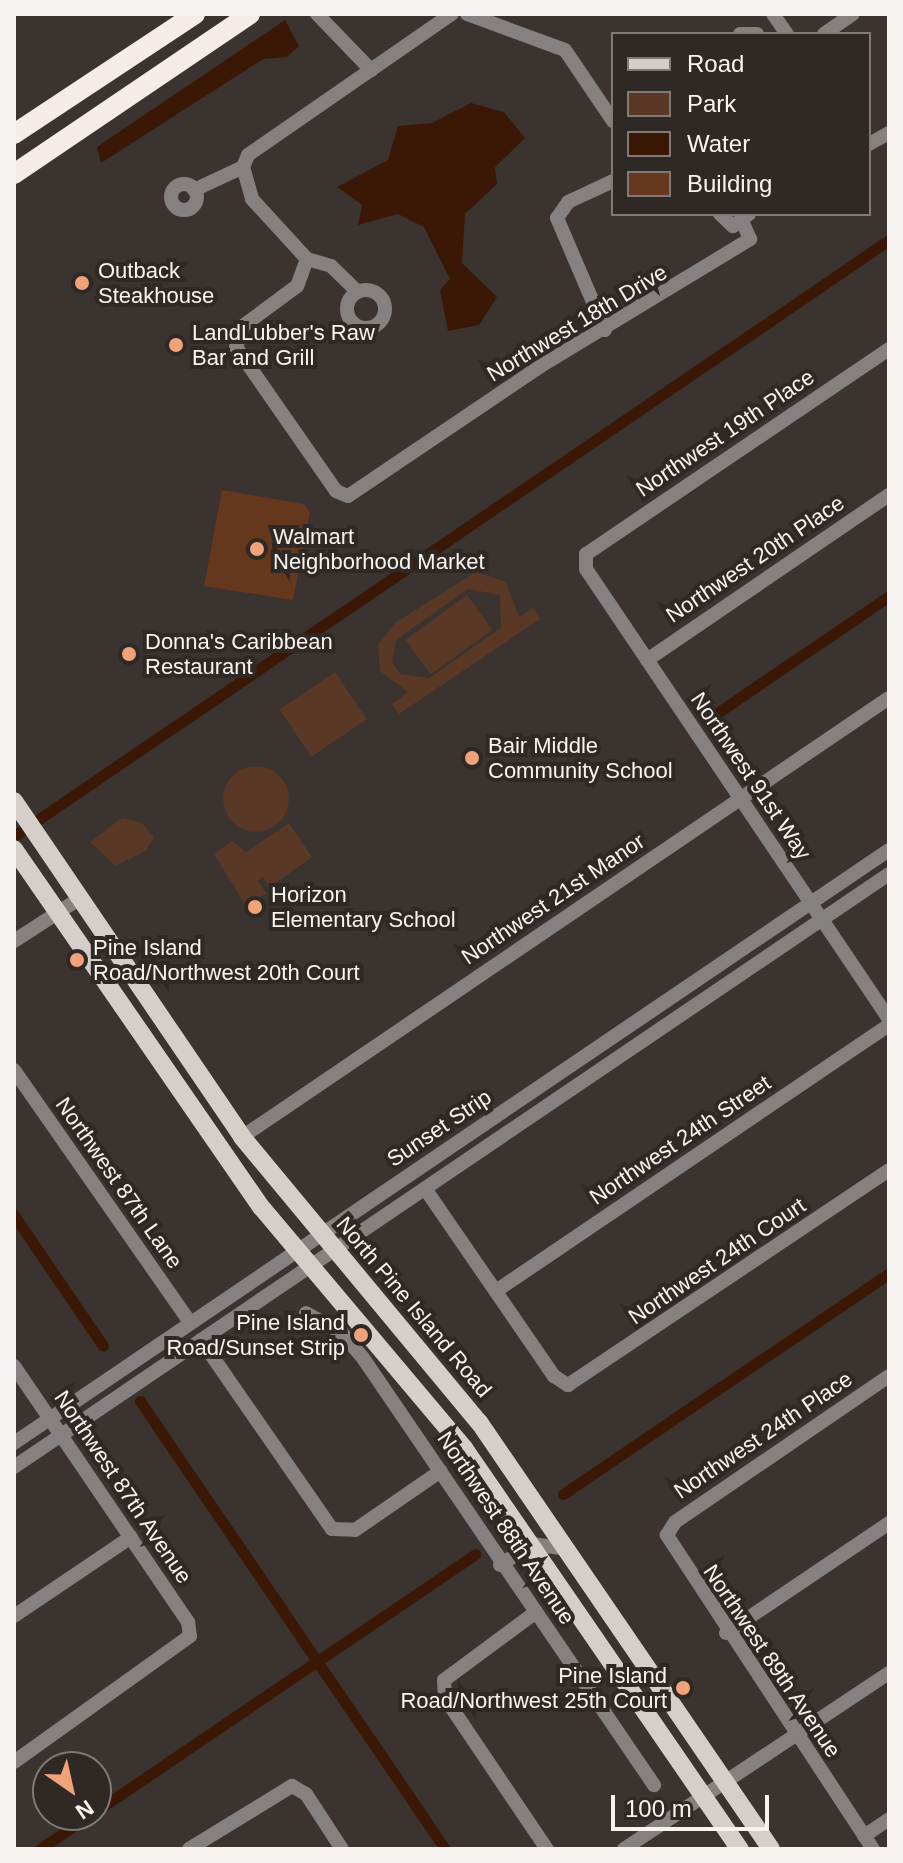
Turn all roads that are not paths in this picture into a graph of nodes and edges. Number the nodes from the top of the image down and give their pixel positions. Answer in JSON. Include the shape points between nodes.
{"nodes":[{"id":1,"x":195,"y":14,"type":"edge"},
{"id":2,"x":250,"y":14,"type":"edge"},
{"id":3,"x":317,"y":14,"type":"edge"},
{"id":4,"x":452,"y":14,"type":"edge"},
{"id":5,"x":467,"y":14,"type":"edge"},
{"id":6,"x":853,"y":14,"type":"edge"},
{"id":7,"x":827,"y":32,"type":"edge"},
{"id":8,"x":371,"y":70,"type":"junction"},
{"id":9,"x":611,"y":118,"type":"edge"},
{"id":10,"x":889,"y":133,"type":"edge"},
{"id":11,"x":14,"y":134,"type":"edge"},
{"id":12,"x":871,"y":143,"type":"edge"},
{"id":13,"x":243,"y":167,"type":"junction"},
{"id":14,"x":14,"y":174,"type":"edge"},
{"id":15,"x":611,"y":182,"type":"edge"},
{"id":16,"x":194,"y":190,"type":"dead end"},
{"id":17,"x":721,"y":216,"type":"edge"},
{"id":18,"x":746,"y":219,"type":"edge"},
{"id":19,"x":307,"y":259,"type":"junction"},
{"id":20,"x":358,"y":292,"type":"dead end"},
{"id":21,"x":605,"y":330,"type":"junction"},
{"id":22,"x":889,"y":349,"type":"edge"},
{"id":23,"x":889,"y":495,"type":"edge"},
{"id":24,"x":586,"y":554,"type":"joint"},
{"id":25,"x":647,"y":660,"type":"junction"},
{"id":26,"x":889,"y":698,"type":"edge"},
{"id":27,"x":739,"y":799,"type":"junction"},
{"id":28,"x":14,"y":801,"type":"edge"},
{"id":29,"x":889,"y":850,"type":"edge"},
{"id":30,"x":19,"y":857,"type":"edge"},
{"id":31,"x":889,"y":874,"type":"edge"},
{"id":32,"x":79,"y":899,"type":"junction"},
{"id":33,"x":810,"y":903,"type":"junction"},
{"id":34,"x":58,"y":912,"type":"junction"},
{"id":35,"x":822,"y":920,"type":"junction"},
{"id":36,"x":14,"y":941,"type":"edge"},
{"id":37,"x":889,"y":1019,"type":"edge"},
{"id":38,"x":889,"y":1025,"type":"edge"},
{"id":39,"x":14,"y":1070,"type":"edge"},
{"id":40,"x":18,"y":1086,"type":"edge"},
{"id":41,"x":242,"y":1137,"type":"junction"},
{"id":42,"x":889,"y":1170,"type":"edge"},
{"id":43,"x":426,"y":1190,"type":"junction"},
{"id":44,"x":321,"y":1234,"type":"junction"},
{"id":45,"x":297,"y":1250,"type":"junction"},
{"id":46,"x":336,"y":1251,"type":"junction"},
{"id":47,"x":312,"y":1267,"type":"junction"},
{"id":48,"x":496,"y":1291,"type":"junction"},
{"id":49,"x":306,"y":1313,"type":"dead end"},
{"id":50,"x":189,"y":1321,"type":"junction"},
{"id":51,"x":201,"y":1340,"type":"junction"},
{"id":52,"x":14,"y":1366,"type":"edge"},
{"id":53,"x":889,"y":1376,"type":"edge"},
{"id":54,"x":51,"y":1418,"type":"junction"},
{"id":55,"x":62,"y":1435,"type":"junction"},
{"id":56,"x":14,"y":1443,"type":"edge"},
{"id":57,"x":14,"y":1467,"type":"edge"},
{"id":58,"x":441,"y":1471,"type":"junction"},
{"id":59,"x":889,"y":1523,"type":"edge"},
{"id":60,"x":667,"y":1535,"type":"joint"},
{"id":61,"x":131,"y":1537,"type":"junction"},
{"id":62,"x":532,"y":1544,"type":"junction"},
{"id":63,"x":568,"y":1549,"type":"junction"},
{"id":64,"x":500,"y":1565,"type":"junction"},
{"id":65,"x":536,"y":1612,"type":"junction"},
{"id":66,"x":14,"y":1616,"type":"edge"},
{"id":67,"x":726,"y":1633,"type":"junction"},
{"id":68,"x":889,"y":1673,"type":"edge"},
{"id":69,"x":796,"y":1736,"type":"junction"},
{"id":70,"x":14,"y":1762,"type":"edge"},
{"id":71,"x":727,"y":1783,"type":"junction"},
{"id":72,"x":654,"y":1785,"type":"dead end"},
{"id":73,"x":706,"y":1796,"type":"junction"},
{"id":74,"x":889,"y":1819,"type":"edge"},
{"id":75,"x":868,"y":1843,"type":"edge"},
{"id":76,"x":189,"y":1849,"type":"edge"},
{"id":77,"x":342,"y":1849,"type":"edge"},
{"id":78,"x":547,"y":1849,"type":"edge"},
{"id":79,"x":624,"y":1849,"type":"edge"},
{"id":80,"x":740,"y":1849,"type":"edge"},
{"id":81,"x":771,"y":1849,"type":"edge"}],
"edges":[{"from":1,"to":11,"type":"highway"},
{"from":2,"to":14,"type":"highway"},
{"from":3,"to":8,"type":"street"},
{"from":4,"to":8,"type":"street"},
{"from":5,"to":9,"type":"street","via":[[565,50]]},
{"from":6,"to":7,"type":"street"},
{"from":8,"to":13,"type":"street","via":[[248,155]]},
{"from":10,"to":12,"type":"street"},
{"from":13,"to":16,"type":"street"},
{"from":13,"to":19,"type":"street","via":[[252,199]]},
{"from":15,"to":21,"type":"street","via":[[568,202],[557,218]]},
{"from":17,"to":18,"type":"street","via":[[728,225]]},
{"from":18,"to":21,"type":"street","name":"Northwest 18th Drive","via":[[750,239]]},
{"from":19,"to":20,"type":"street","via":[[331,266]]},
{"from":19,"to":21,"type":"street","name":"Northwest 18th Drive","via":[[297,286],[243,326],[236,347],[336,491],[348,496]]},
{"from":22,"to":24,"type":"street","name":"Northwest 19th Place"},
{"from":23,"to":25,"type":"street","name":"Northwest 20th Place"},
{"from":24,"to":25,"type":"street","name":"Northwest 91st Way","via":[[586,569]]},
{"from":25,"to":27,"type":"street","name":"Northwest 91st Way"},
{"from":26,"to":27,"type":"street","name":"Northwest 21st Manor"},
{"from":27,"to":33,"type":"street","name":"Northwest 91st Way"},
{"from":27,"to":41,"type":"street","name":"Northwest 21st Manor"},
{"from":28,"to":32,"type":"main road","name":"North Pine Island Road"},
{"from":29,"to":33,"type":"street","name":"Sunset Strip"},
{"from":30,"to":34,"type":"main road"},
{"from":31,"to":35,"type":"street","name":"Sunset Strip"},
{"from":32,"to":34,"type":"street"},
{"from":32,"to":41,"type":"main road","name":"North Pine Island Road"},
{"from":33,"to":35,"type":"street","name":"Northwest 91st Way"},
{"from":33,"to":44,"type":"street","name":"Sunset Strip"},
{"from":34,"to":36,"type":"street"},
{"from":34,"to":45,"type":"main road"},
{"from":35,"to":37,"type":"street","name":"Northwest 91st Way"},
{"from":35,"to":43,"type":"street","name":"Sunset Strip"},
{"from":38,"to":48,"type":"street","name":"Northwest 24th Street"},
{"from":39,"to":40,"type":"street","name":"Northwest 87th Lane"},
{"from":40,"to":50,"type":"street","name":"Northwest 87th Lane"},
{"from":41,"to":44,"type":"main road","name":"North Pine Island Road"},
{"from":42,"to":48,"type":"street","name":"Northwest 24th Court","via":[[568,1385],[554,1376]]},
{"from":43,"to":46,"type":"street","name":"Sunset Strip"},
{"from":43,"to":48,"type":"street"},
{"from":44,"to":45,"type":"street","name":"Sunset Strip"},
{"from":44,"to":46,"type":"main road","name":"North Pine Island Road"},
{"from":45,"to":47,"type":"main road"},
{"from":45,"to":50,"type":"street","name":"Sunset Strip"},
{"from":46,"to":47,"type":"street","name":"Sunset Strip"},
{"from":46,"to":63,"type":"main road","name":"North Pine Island Road","via":[[479,1422]]},
{"from":47,"to":51,"type":"street","name":"Sunset Strip"},
{"from":47,"to":62,"type":"main road","via":[[400,1365]]},
{"from":49,"to":58,"type":"street","name":"Northwest 88th Avenue","via":[[342,1333]]},
{"from":50,"to":54,"type":"street","name":"Sunset Strip"},
{"from":51,"to":55,"type":"street","name":"Sunset Strip"},
{"from":51,"to":58,"type":"street","via":[[332,1529],[343,1533]]},
{"from":52,"to":54,"type":"street","name":"Northwest 87th Avenue"},
{"from":53,"to":60,"type":"street","name":"Northwest 24th Place","via":[[675,1522]]},
{"from":54,"to":55,"type":"street","name":"Northwest 87th Avenue"},
{"from":54,"to":56,"type":"street","name":"Sunset Strip"},
{"from":55,"to":57,"type":"street","name":"Sunset Strip"},
{"from":55,"to":61,"type":"street","name":"Northwest 87th Avenue"},
{"from":58,"to":64,"type":"street","name":"Northwest 88th Avenue"},
{"from":59,"to":67,"type":"street"},
{"from":60,"to":67,"type":"street","name":"Northwest 89th Avenue"},
{"from":61,"to":66,"type":"street"},
{"from":61,"to":70,"type":"street","name":"Northwest 87th Avenue","via":[[190,1636]]},
{"from":62,"to":63,"type":"street"},
{"from":62,"to":64,"type":"street"},
{"from":62,"to":73,"type":"main road"},
{"from":63,"to":71,"type":"main road","name":"North Pine Island Road"},
{"from":64,"to":65,"type":"street","name":"Northwest 88th Avenue"},
{"from":65,"to":72,"type":"street","name":"Northwest 88th Avenue"},
{"from":65,"to":78,"type":"street","via":[[444,1680],[445,1698]]},
{"from":67,"to":69,"type":"street","name":"Northwest 89th Avenue"},
{"from":68,"to":69,"type":"street"},
{"from":69,"to":71,"type":"street"},
{"from":69,"to":75,"type":"street","name":"Northwest 89th Avenue"},
{"from":71,"to":73,"type":"street"},
{"from":71,"to":81,"type":"main road","name":"North Pine Island Road"},
{"from":73,"to":79,"type":"street"},
{"from":73,"to":80,"type":"main road"},
{"from":74,"to":75,"type":"street"},
{"from":76,"to":77,"type":"street","via":[[292,1786],[306,1794]]}]}
